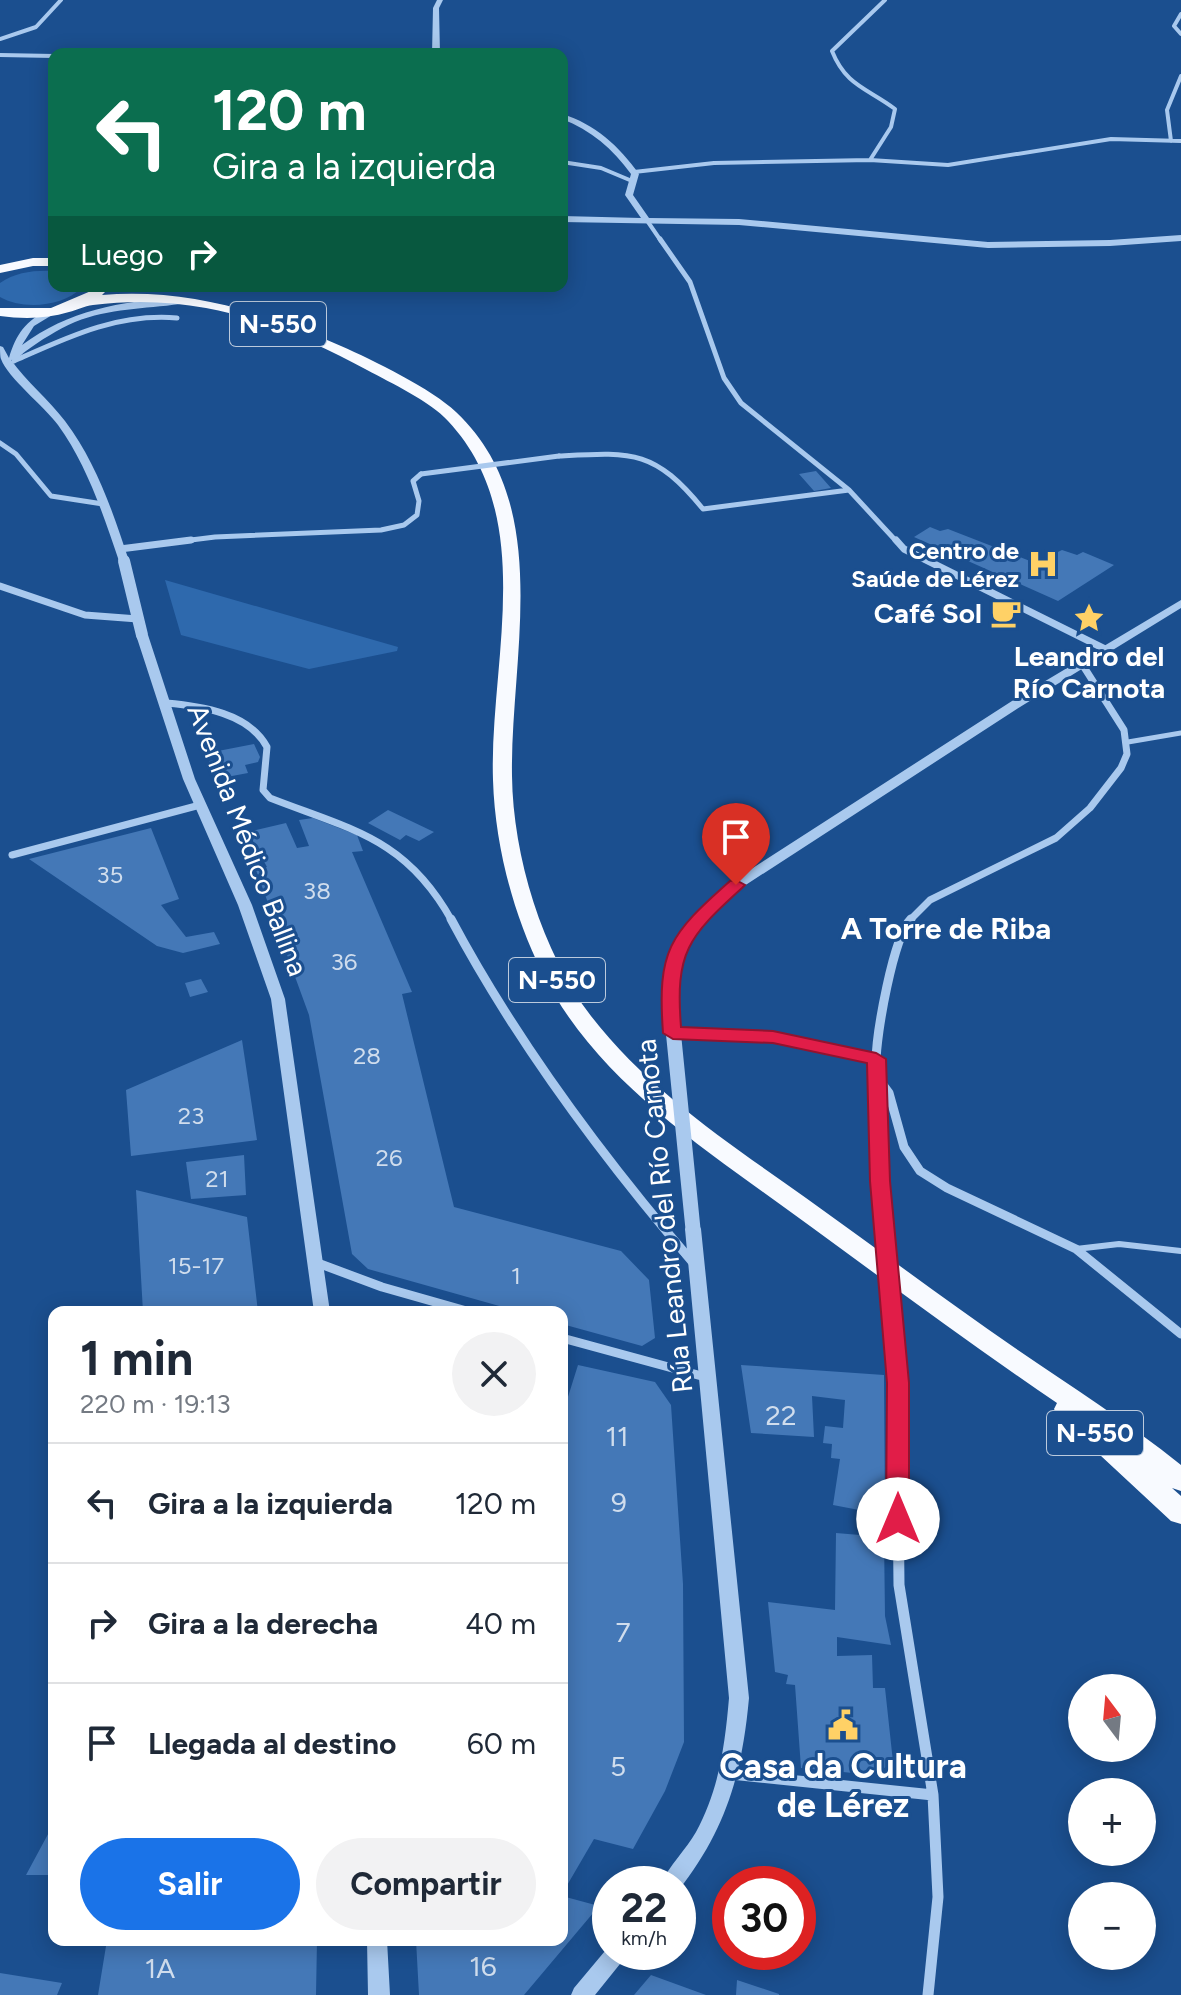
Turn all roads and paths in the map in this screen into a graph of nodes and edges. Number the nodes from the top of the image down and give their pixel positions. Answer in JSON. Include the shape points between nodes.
{"nodes":[{"id":1,"x":61,"y":0,"type":"edge"},
{"id":2,"x":440,"y":0,"type":"edge"},
{"id":3,"x":885,"y":0,"type":"edge"},
{"id":4,"x":1181,"y":14,"type":"edge"},
{"id":5,"x":1181,"y":34,"type":"edge"},
{"id":6,"x":0,"y":39,"type":"edge"},
{"id":7,"x":436,"y":48,"type":"edge"},
{"id":8,"x":0,"y":55,"type":"edge"},
{"id":9,"x":48,"y":56,"type":"edge"},
{"id":10,"x":1181,"y":76,"type":"edge"},
{"id":11,"x":568,"y":119,"type":"edge"},
{"id":12,"x":1171,"y":141,"type":"junction"},
{"id":13,"x":1181,"y":141,"type":"edge"},
{"id":14,"x":870,"y":160,"type":"junction"},
{"id":15,"x":568,"y":163,"type":"edge"},
{"id":16,"x":633,"y":176,"type":"junction"},
{"id":17,"x":568,"y":219,"type":"edge"},
{"id":18,"x":646,"y":219,"type":"junction"},
{"id":19,"x":1181,"y":238,"type":"edge"},
{"id":20,"x":0,"y":258,"type":"edge"},
{"id":21,"x":33,"y":262,"type":"junction"},
{"id":22,"x":48,"y":262,"type":"edge"},
{"id":23,"x":0,"y":269,"type":"edge"},
{"id":24,"x":96,"y":292,"type":"edge"},
{"id":25,"x":215,"y":292,"type":"edge"},
{"id":26,"x":86,"y":301,"type":"junction"},
{"id":27,"x":207,"y":303,"type":"junction"},
{"id":28,"x":0,"y":312,"type":"edge"},
{"id":29,"x":52,"y":312,"type":"junction"},
{"id":30,"x":177,"y":318,"type":"dead end"},
{"id":31,"x":1,"y":353,"type":"edge"},
{"id":32,"x":14,"y":358,"type":"junction"},
{"id":33,"x":18,"y":373,"type":"junction"},
{"id":34,"x":452,"y":416,"type":"junction"},
{"id":35,"x":0,"y":443,"type":"edge"},
{"id":36,"x":849,"y":490,"type":"junction"},
{"id":37,"x":103,"y":504,"type":"junction"},
{"id":38,"x":122,"y":555,"type":"junction"},
{"id":39,"x":0,"y":586,"type":"edge"},
{"id":40,"x":1181,"y":603,"type":"edge"},
{"id":41,"x":138,"y":619,"type":"junction"},
{"id":42,"x":1105,"y":649,"type":"junction"},
{"id":43,"x":1082,"y":664,"type":"junction"},
{"id":44,"x":166,"y":703,"type":"junction"},
{"id":45,"x":1181,"y":733,"type":"edge"},
{"id":46,"x":1128,"y":742,"type":"junction"},
{"id":47,"x":200,"y":805,"type":"junction"},
{"id":48,"x":12,"y":855,"type":"dead end"},
{"id":49,"x":673,"y":1033,"type":"junction"},
{"id":50,"x":876,"y":1059,"type":"junction"},
{"id":51,"x":877,"y":1077,"type":"junction"},
{"id":52,"x":1076,"y":1249,"type":"junction"},
{"id":53,"x":1181,"y":1251,"type":"edge"},
{"id":54,"x":315,"y":1262,"type":"junction"},
{"id":55,"x":696,"y":1266,"type":"junction"},
{"id":56,"x":321,"y":1306,"type":"edge"},
{"id":57,"x":449,"y":1306,"type":"edge"},
{"id":58,"x":1181,"y":1334,"type":"edge"},
{"id":59,"x":568,"y":1340,"type":"edge"},
{"id":60,"x":1006,"y":1355,"type":"junction"},
{"id":61,"x":710,"y":1378,"type":"junction"},
{"id":62,"x":1181,"y":1480,"type":"edge"},
{"id":63,"x":1181,"y":1513,"type":"edge"},
{"id":64,"x":731,"y":1774,"type":"junction"},
{"id":65,"x":933,"y":1795,"type":"junction"},
{"id":66,"x":684,"y":1866,"type":"edge"},
{"id":67,"x":377,"y":1946,"type":"edge"},
{"id":68,"x":602,"y":1970,"type":"edge"},
{"id":69,"x":379,"y":1995,"type":"edge"},
{"id":70,"x":582,"y":1995,"type":"edge"},
{"id":71,"x":928,"y":1995,"type":"edge"}],
"edges":[{"from":1,"to":6,"type":"street","via":[[36,27]]},
{"from":2,"to":7,"type":"street"},
{"from":3,"to":14,"type":"street","via":[[832,51],[855,86],[895,109],[891,127]]},
{"from":4,"to":5,"type":"street","via":[[1174,26]]},
{"from":8,"to":9,"type":"street"},
{"from":10,"to":12,"type":"street","via":[[1167,110]]},
{"from":11,"to":16,"type":"street","via":[[597,132]]},
{"from":12,"to":13,"type":"street"},
{"from":12,"to":14,"type":"street","via":[[1111,139],[948,165]]},
{"from":14,"to":16,"type":"street","via":[[695,164]]},
{"from":15,"to":16,"type":"street"},
{"from":16,"to":18,"type":"street","via":[[629,195]]},
{"from":17,"to":18,"type":"street"},
{"from":18,"to":19,"type":"street","via":[[739,222],[988,245]]},
{"from":18,"to":36,"type":"street","via":[[690,282],[730,390]]},
{"from":20,"to":21,"type":"highway"},
{"from":21,"to":22,"type":"highway"},
{"from":21,"to":23,"type":"highway"},
{"from":24,"to":26,"type":"highway","number":"N-550"},
{"from":25,"to":34,"type":"highway","number":"N-550","via":[[334,331],[379,355]]},
{"from":26,"to":27,"type":"highway","number":"N-550","via":[[132,295]]},
{"from":26,"to":29,"type":"highway","number":"N-550"},
{"from":27,"to":32,"type":"street","via":[[115,306],[89,313],[40,335]]},
{"from":27,"to":34,"type":"highway","number":"N-550","via":[[280,324],[362,360]]},
{"from":28,"to":29,"type":"highway","number":"N-550"},
{"from":29,"to":32,"type":"street","via":[[23,329]]},
{"from":30,"to":32,"type":"street","via":[[106,321]]},
{"from":31,"to":33,"type":"street","name":"Avenida Médico Ballina"},
{"from":32,"to":33,"type":"street","name":"Avenida Médico Ballina"},
{"from":33,"to":37,"type":"street","name":"Avenida Médico Ballina","via":[[65,428]]},
{"from":34,"to":60,"type":"highway","number":"N-550","via":[[486,462],[501,499],[513,555],[502,787],[520,882],[544,959],[581,1020],[625,1068],[734,1159]]},
{"from":35,"to":37,"type":"street","via":[[51,496]]},
{"from":36,"to":38,"type":"street","bridge":true,"via":[[703,509],[659,462],[623,453],[559,456],[421,474],[413,481],[417,515],[404,525],[215,537]]},
{"from":36,"to":42,"type":"street","via":[[904,549]]},
{"from":37,"to":38,"type":"street","name":"Avenida Médico Ballina"},
{"from":38,"to":41,"type":"street","name":"Avenida Médico Ballina","bridge":true},
{"from":39,"to":41,"type":"street","via":[[84,616]]},
{"from":40,"to":42,"type":"street","name":"Rúa Leandro del Río Carnota"},
{"from":41,"to":44,"type":"street","name":"Avenida Médico Ballina","bridge":true},
{"from":42,"to":43,"type":"street","name":"Rúa Leandro del Río Carnota"},
{"from":43,"to":46,"type":"street"},
{"from":43,"to":49,"type":"street","name":"Rúa Leandro del Río Carnota","bridge":true,"via":[[714,902],[684,936],[670,970]]},
{"from":44,"to":47,"type":"street","name":"Avenida Médico Ballina"},
{"from":44,"to":55,"type":"street","via":[[199,706],[258,733],[267,744],[262,779],[270,798],[365,834],[410,864],[437,895],[484,982],[536,1059]]},
{"from":45,"to":46,"type":"lane"},
{"from":46,"to":50,"type":"street","via":[[1121,768],[1073,824],[1036,850],[930,900],[906,924],[892,963]]},
{"from":47,"to":48,"type":"street"},
{"from":47,"to":54,"type":"street","name":"Avenida Médico Ballina","via":[[245,905],[278,999]]},
{"from":49,"to":50,"type":"lane","via":[[773,1037]]},
{"from":49,"to":55,"type":"street","name":"Rúa Leandro del Río Carnota","bridge":true},
{"from":50,"to":51,"type":"street"},
{"from":51,"to":52,"type":"street","via":[[889,1093],[904,1147],[920,1171]]},
{"from":51,"to":65,"type":"street","bridge":true,"via":[[880,1181],[896,1356],[899,1585]]},
{"from":52,"to":53,"type":"lane","via":[[1119,1244]]},
{"from":52,"to":58,"type":"street"},
{"from":54,"to":56,"type":"street","name":"Avenida Médico Ballina"},
{"from":54,"to":57,"type":"street"},
{"from":55,"to":61,"type":"street","name":"Rúa Leandro del Río Carnota"},
{"from":59,"to":61,"type":"street"},
{"from":60,"to":62,"type":"highway","number":"N-550","via":[[1130,1438]]},
{"from":60,"to":63,"type":"highway","number":"N-550"},
{"from":61,"to":64,"type":"street","name":"Rúa Leandro del Río Carnota","via":[[738,1657]]},
{"from":64,"to":65,"type":"street"},
{"from":64,"to":66,"type":"street","name":"Rúa Leandro del Río Carnota","via":[[701,1842]]},
{"from":65,"to":71,"type":"street","via":[[938,1897]]},
{"from":67,"to":69,"type":"street"},
{"from":68,"to":70,"type":"street"}]}
